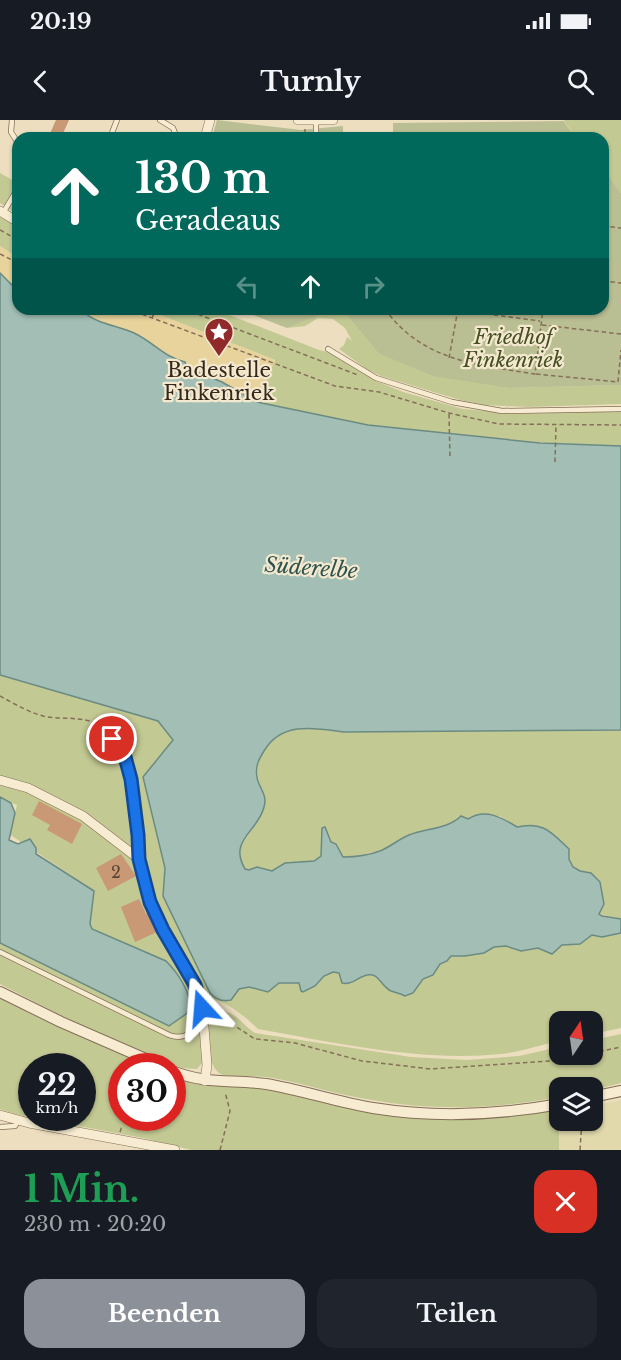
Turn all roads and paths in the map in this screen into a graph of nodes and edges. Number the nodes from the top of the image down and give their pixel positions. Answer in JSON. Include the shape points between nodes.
{"nodes":[{"id":1,"x":160,"y":120,"type":"edge"},
{"id":2,"x":316,"y":120,"type":"edge"},
{"id":3,"x":333,"y":120,"type":"edge"},
{"id":4,"x":302,"y":122,"type":"edge"},
{"id":5,"x":175,"y":132,"type":"edge"},
{"id":6,"x":12,"y":197,"type":"edge"},
{"id":7,"x":2,"y":212,"type":"edge"},
{"id":8,"x":144,"y":315,"type":"edge"},
{"id":9,"x":153,"y":315,"type":"edge"},
{"id":10,"x":200,"y":315,"type":"edge"},
{"id":11,"x":390,"y":315,"type":"edge"},
{"id":12,"x":457,"y":315,"type":"edge"},
{"id":13,"x":496,"y":315,"type":"edge"},
{"id":14,"x":542,"y":315,"type":"edge"},
{"id":15,"x":152,"y":318,"type":"junction"},
{"id":16,"x":541,"y":321,"type":"junction"},
{"id":17,"x":541,"y":325,"type":"junction"},
{"id":18,"x":621,"y":334,"type":"edge"},
{"id":19,"x":328,"y":349,"type":"dead end"},
{"id":20,"x":621,"y":350,"type":"edge"},
{"id":21,"x":449,"y":358,"type":"junction"},
{"id":22,"x":271,"y":364,"type":"dead end"},
{"id":23,"x":536,"y":374,"type":"junction"},
{"id":24,"x":376,"y":378,"type":"junction"},
{"id":25,"x":621,"y":409,"type":"edge"},
{"id":26,"x":449,"y":415,"type":"dead end"},
{"id":27,"x":556,"y":427,"type":"dead end"},
{"id":28,"x":450,"y":459,"type":"dead end"},
{"id":29,"x":555,"y":462,"type":"dead end"},
{"id":30,"x":0,"y":696,"type":"edge"},
{"id":31,"x":112,"y":739,"type":"joint"},
{"id":32,"x":0,"y":780,"type":"edge"},
{"id":33,"x":139,"y":859,"type":"junction"},
{"id":34,"x":0,"y":952,"type":"edge"},
{"id":35,"x":0,"y":992,"type":"edge"},
{"id":36,"x":219,"y":1014,"type":"dead end"},
{"id":37,"x":204,"y":1022,"type":"junction"},
{"id":38,"x":621,"y":1047,"type":"edge"},
{"id":39,"x":603,"y":1051,"type":"edge"},
{"id":40,"x":132,"y":1053,"type":"edge"},
{"id":41,"x":549,"y":1061,"type":"edge"},
{"id":42,"x":186,"y":1075,"type":"edge"},
{"id":43,"x":205,"y":1081,"type":"junction"},
{"id":44,"x":222,"y":1082,"type":"junction"},
{"id":45,"x":621,"y":1091,"type":"edge"},
{"id":46,"x":603,"y":1095,"type":"edge"},
{"id":47,"x":549,"y":1105,"type":"edge"},
{"id":48,"x":0,"y":1115,"type":"edge"},
{"id":49,"x":18,"y":1120,"type":"edge"},
{"id":50,"x":18,"y":1122,"type":"edge"},
{"id":51,"x":0,"y":1127,"type":"edge"},
{"id":52,"x":77,"y":1131,"type":"edge"},
{"id":53,"x":581,"y":1131,"type":"edge"},
{"id":54,"x":176,"y":1150,"type":"edge"},
{"id":55,"x":220,"y":1150,"type":"edge"},
{"id":56,"x":580,"y":1150,"type":"edge"}],
"edges":[{"from":1,"to":5,"type":"lane"},
{"from":2,"to":3,"type":"street"},
{"from":2,"to":4,"type":"street"},
{"from":6,"to":7,"type":"lane"},
{"from":8,"to":15,"type":"path"},
{"from":9,"to":15,"type":"path"},
{"from":10,"to":24,"type":"path","via":[[356,375]]},
{"from":11,"to":21,"type":"path","via":[[431,349]]},
{"from":12,"to":21,"type":"path"},
{"from":13,"to":16,"type":"path"},
{"from":14,"to":16,"type":"path"},
{"from":15,"to":22,"type":"path"},
{"from":16,"to":17,"type":"path"},
{"from":17,"to":18,"type":"path"},
{"from":17,"to":23,"type":"path"},
{"from":19,"to":24,"type":"lane"},
{"from":20,"to":23,"type":"path","via":[[618,382]]},
{"from":21,"to":23,"type":"path"},
{"from":24,"to":25,"type":"lane","via":[[452,402],[502,411]]},
{"from":26,"to":28,"type":"path"},
{"from":27,"to":29,"type":"path"},
{"from":30,"to":31,"type":"path","via":[[41,716],[83,719],[102,726]]},
{"from":31,"to":33,"type":"lane","via":[[125,757],[131,779]]},
{"from":32,"to":33,"type":"street","via":[[83,816]]},
{"from":33,"to":37,"type":"street","via":[[150,902],[195,985]]},
{"from":34,"to":37,"type":"lane","via":[[169,1035],[186,1036]]},
{"from":35,"to":40,"type":"street"},
{"from":36,"to":41,"type":"path","via":[[255,1039],[295,1043],[362,1061],[431,1070]]},
{"from":37,"to":43,"type":"street"},
{"from":38,"to":39,"type":"path"},
{"from":42,"to":43,"type":"street"},
{"from":43,"to":44,"type":"street"},
{"from":44,"to":47,"type":"street","via":[[257,1083],[372,1107],[436,1113],[487,1113]]},
{"from":44,"to":55,"type":"path","via":[[230,1111]]},
{"from":45,"to":46,"type":"street"},
{"from":48,"to":49,"type":"street"},
{"from":50,"to":51,"type":"lane","via":[[15,1126]]},
{"from":52,"to":54,"type":"street"},
{"from":53,"to":56,"type":"path"}]}
